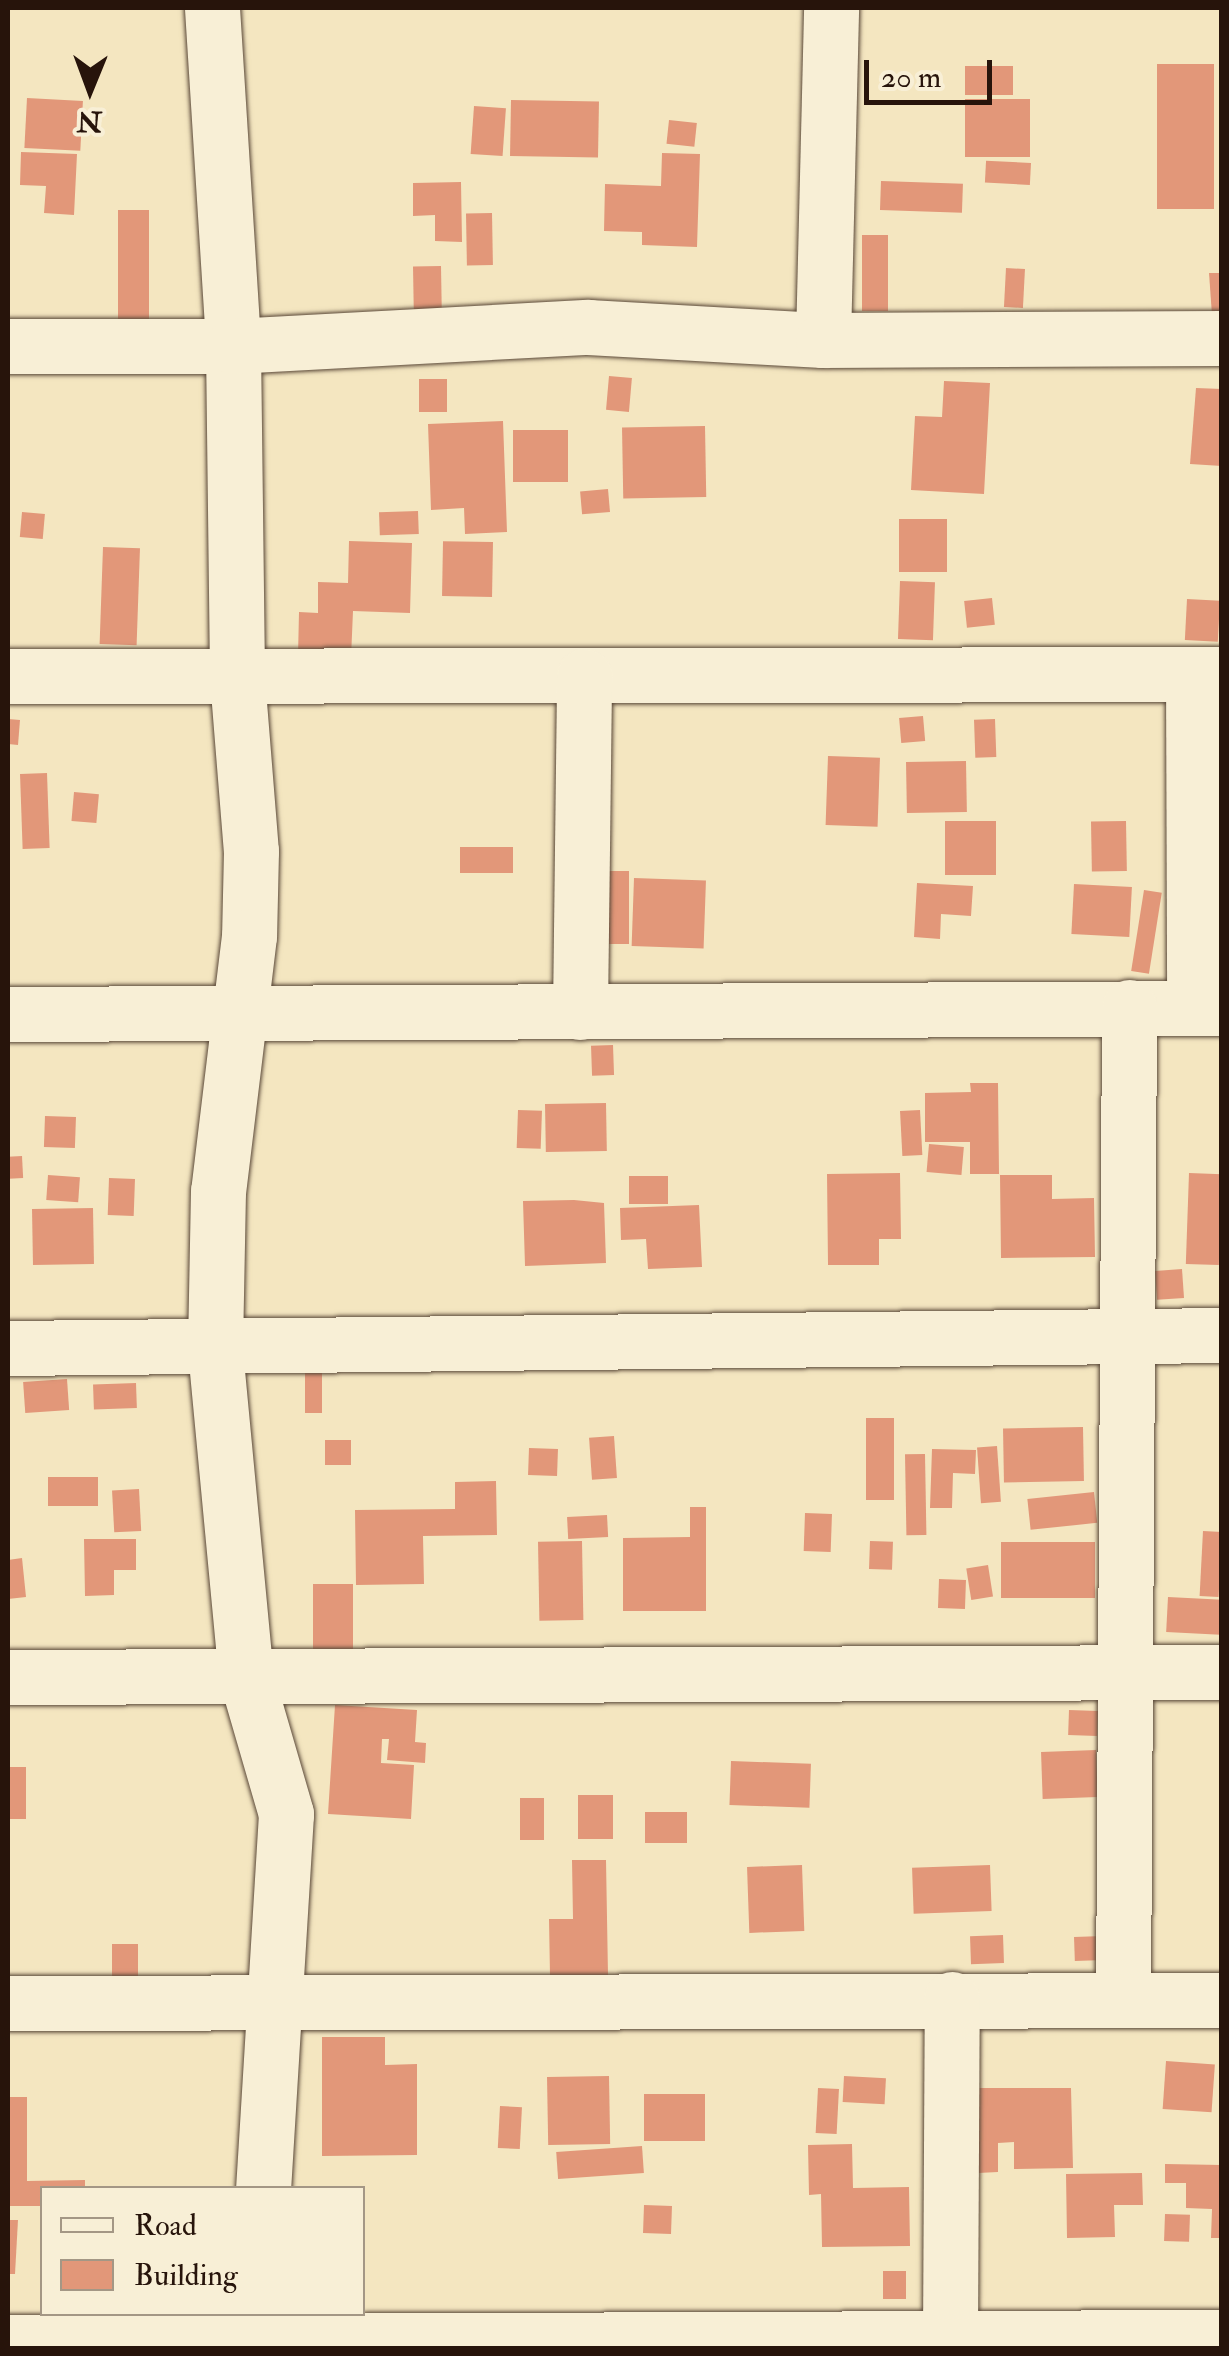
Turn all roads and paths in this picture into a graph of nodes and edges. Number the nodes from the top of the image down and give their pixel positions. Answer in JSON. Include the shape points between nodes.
{"nodes":[{"id":1,"x":212,"y":8,"type":"edge"},
{"id":2,"x":831,"y":8,"type":"edge"},
{"id":3,"x":1222,"y":338,"type":"edge"},
{"id":4,"x":823,"y":340,"type":"junction"},
{"id":5,"x":8,"y":346,"type":"edge"},
{"id":6,"x":233,"y":346,"type":"junction"},
{"id":7,"x":1207,"y":674,"type":"edge"},
{"id":8,"x":8,"y":676,"type":"edge"},
{"id":9,"x":584,"y":676,"type":"junction"},
{"id":10,"x":237,"y":678,"type":"junction"},
{"id":11,"x":1129,"y":1007,"type":"junction"},
{"id":12,"x":1208,"y":1008,"type":"edge"},
{"id":13,"x":580,"y":1012,"type":"junction"},
{"id":14,"x":8,"y":1014,"type":"edge"},
{"id":15,"x":237,"y":1014,"type":"junction"},
{"id":16,"x":1222,"y":1336,"type":"edge"},
{"id":17,"x":1127,"y":1337,"type":"junction"},
{"id":18,"x":8,"y":1348,"type":"edge"},
{"id":19,"x":214,"y":1350,"type":"junction"},
{"id":20,"x":1125,"y":1672,"type":"junction"},
{"id":21,"x":1222,"y":1672,"type":"edge"},
{"id":22,"x":246,"y":1676,"type":"junction"},
{"id":23,"x":8,"y":1678,"type":"edge"},
{"id":24,"x":1123,"y":1999,"type":"junction"},
{"id":25,"x":952,"y":2000,"type":"junction"},
{"id":26,"x":1222,"y":2000,"type":"edge"},
{"id":27,"x":8,"y":2003,"type":"edge"},
{"id":28,"x":270,"y":2003,"type":"junction"},
{"id":29,"x":263,"y":2186,"type":"edge"},
{"id":30,"x":246,"y":2334,"type":"edge"},
{"id":31,"x":1222,"y":2337,"type":"edge"},
{"id":32,"x":950,"y":2338,"type":"junction"},
{"id":33,"x":8,"y":2342,"type":"edge"},
{"id":34,"x":1121,"y":2343,"type":"edge"}],
"edges":[{"from":1,"to":6,"type":"street"},
{"from":2,"to":4,"type":"street"},
{"from":3,"to":4,"type":"street"},
{"from":4,"to":6,"type":"street","via":[[588,327]]},
{"from":5,"to":6,"type":"street"},
{"from":6,"to":10,"type":"street"},
{"from":7,"to":9,"type":"street"},
{"from":7,"to":12,"type":"street"},
{"from":8,"to":10,"type":"street"},
{"from":9,"to":10,"type":"street"},
{"from":9,"to":13,"type":"street"},
{"from":10,"to":15,"type":"street","via":[[251,852],[249,936]]},
{"from":11,"to":12,"type":"street"},
{"from":11,"to":13,"type":"street"},
{"from":11,"to":17,"type":"street"},
{"from":13,"to":15,"type":"street"},
{"from":14,"to":15,"type":"street"},
{"from":15,"to":19,"type":"street","via":[[218,1192]]},
{"from":16,"to":17,"type":"street"},
{"from":17,"to":19,"type":"street"},
{"from":17,"to":20,"type":"street"},
{"from":18,"to":19,"type":"street"},
{"from":19,"to":22,"type":"street"},
{"from":20,"to":21,"type":"street"},
{"from":20,"to":22,"type":"street"},
{"from":20,"to":24,"type":"street"},
{"from":22,"to":23,"type":"street"},
{"from":22,"to":28,"type":"street","via":[[286,1814]]},
{"from":24,"to":25,"type":"street"},
{"from":24,"to":26,"type":"street"},
{"from":25,"to":28,"type":"street"},
{"from":25,"to":32,"type":"street"},
{"from":27,"to":28,"type":"street"},
{"from":28,"to":29,"type":"street"},
{"from":30,"to":32,"type":"street"},
{"from":30,"to":33,"type":"street"},
{"from":31,"to":34,"type":"street"},
{"from":32,"to":34,"type":"street"}]}
